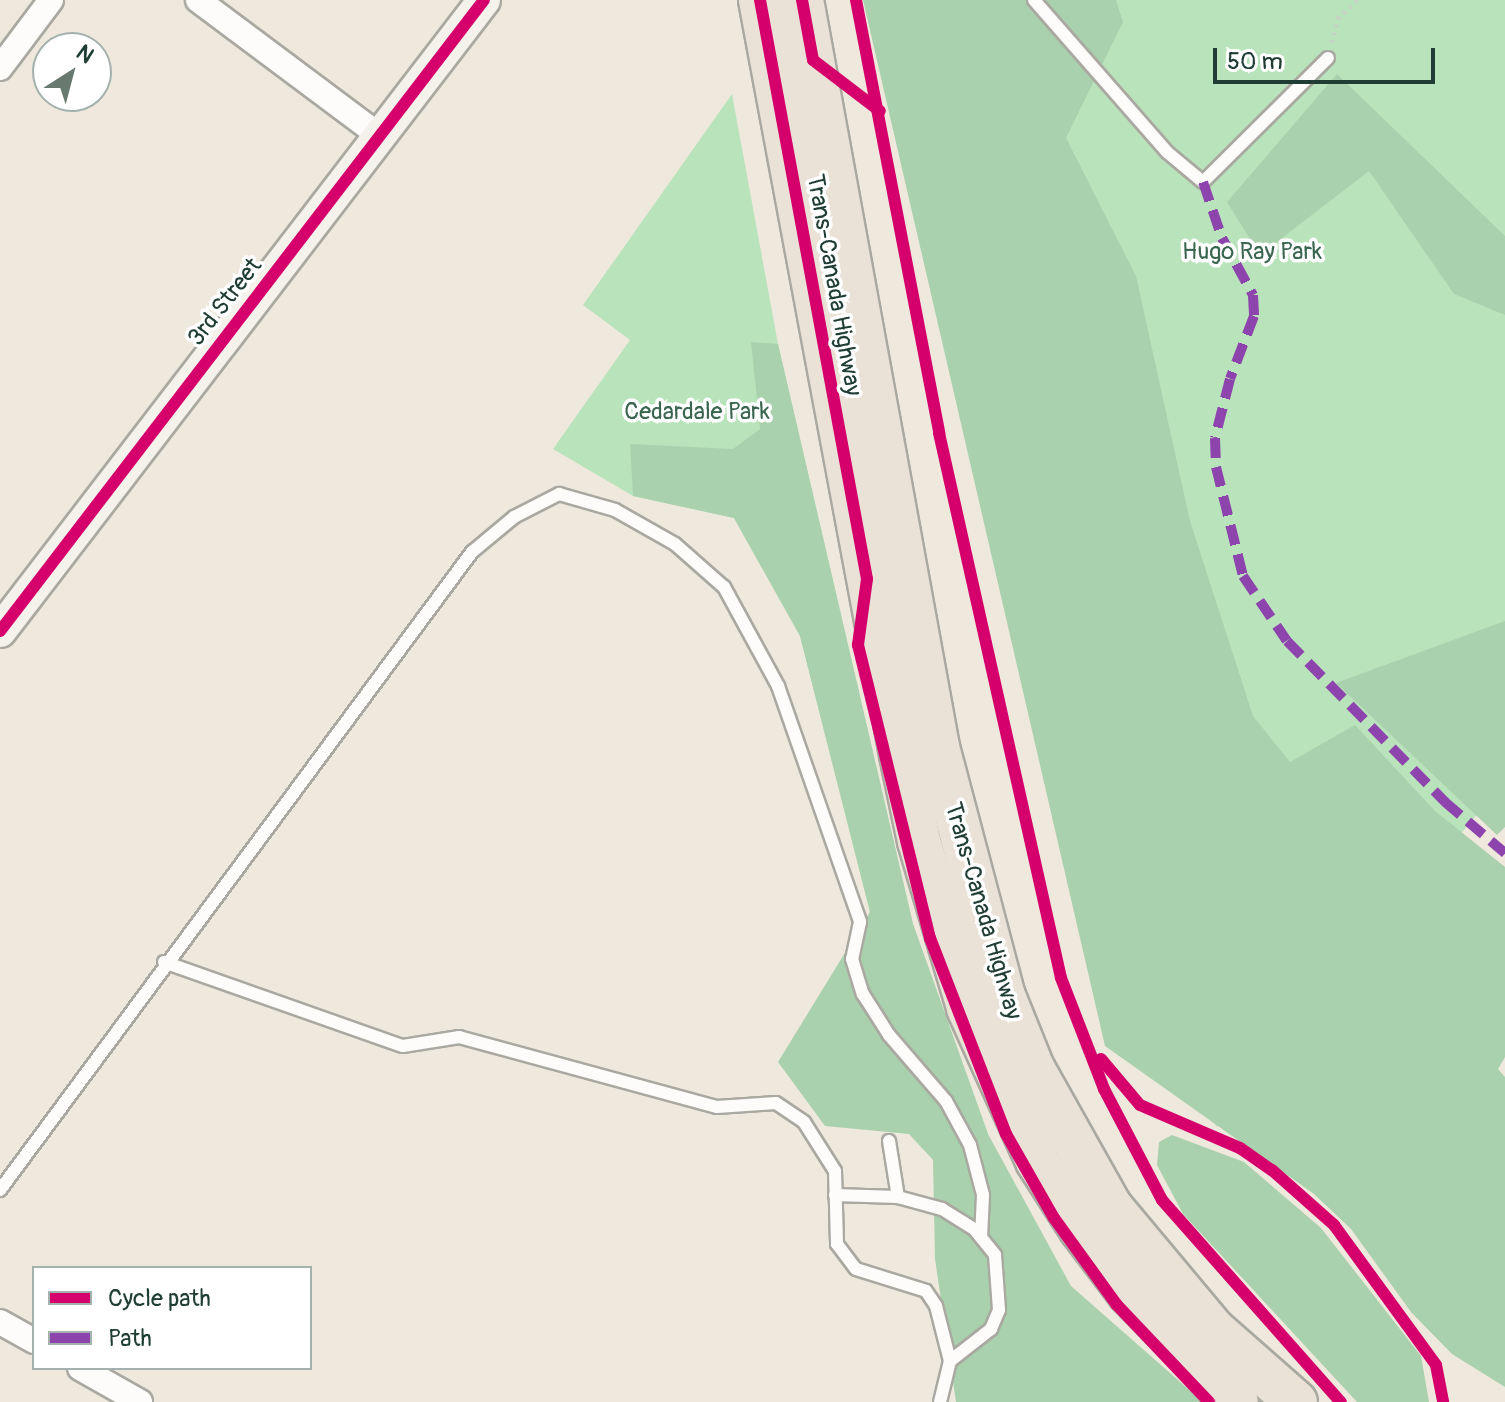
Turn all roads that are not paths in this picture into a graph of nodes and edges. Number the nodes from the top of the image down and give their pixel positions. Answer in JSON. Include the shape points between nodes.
{"nodes":[{"id":1,"x":51,"y":0,"type":"edge"},
{"id":2,"x":198,"y":0,"type":"edge"},
{"id":3,"x":484,"y":0,"type":"edge"},
{"id":4,"x":760,"y":0,"type":"edge"},
{"id":5,"x":802,"y":0,"type":"edge"},
{"id":6,"x":1034,"y":0,"type":"edge"},
{"id":7,"x":1328,"y":58,"type":"road end"},
{"id":8,"x":0,"y":68,"type":"edge"},
{"id":9,"x":380,"y":136,"type":"junction"},
{"id":10,"x":0,"y":631,"type":"edge"},
{"id":11,"x":164,"y":962,"type":"junction"},
{"id":12,"x":889,"y":1141,"type":"dead end"},
{"id":13,"x":0,"y":1190,"type":"edge"},
{"id":14,"x":835,"y":1195,"type":"junction"},
{"id":15,"x":898,"y":1197,"type":"junction"},
{"id":16,"x":981,"y":1237,"type":"junction"},
{"id":17,"x":0,"y":1322,"type":"edge"},
{"id":18,"x":32,"y":1340,"type":"edge"},
{"id":19,"x":950,"y":1361,"type":"junction"},
{"id":20,"x":84,"y":1370,"type":"edge"},
{"id":21,"x":140,"y":1402,"type":"edge"},
{"id":22,"x":940,"y":1402,"type":"edge"},
{"id":23,"x":1237,"y":1402,"type":"edge"},
{"id":24,"x":1296,"y":1402,"type":"edge"}],
"edges":[{"from":1,"to":8,"type":"street"},
{"from":2,"to":9,"type":"street"},
{"from":3,"to":9,"type":"street","name":"3rd Street"},
{"from":4,"to":23,"type":"highway","name":"Trans-Canada Highway","via":[[901,755],[919,841],[968,1008],[1037,1161],[1080,1228],[1129,1293]]},
{"from":5,"to":24,"type":"highway","name":"Trans-Canada Highway","via":[[938,747],[1004,996],[1065,1130],[1111,1207],[1214,1330]]},
{"from":6,"to":7,"type":"lane","via":[[1167,152],[1203,182]]},
{"from":9,"to":10,"type":"street","name":"3rd Street"},
{"from":11,"to":13,"type":"lane"},
{"from":11,"to":14,"type":"lane","via":[[403,1046],[459,1037],[717,1107],[776,1103],[804,1122],[835,1171]]},
{"from":11,"to":16,"type":"lane","via":[[472,552],[514,517],[559,494],[615,510],[675,544],[724,587],[778,686],[860,922],[852,959],[863,994],[889,1035],[946,1101],[970,1145],[983,1195]]},
{"from":12,"to":15,"type":"lane"},
{"from":14,"to":15,"type":"lane"},
{"from":14,"to":19,"type":"lane","via":[[837,1244],[856,1269],[926,1291],[936,1306]]},
{"from":15,"to":16,"type":"lane","via":[[942,1209]]},
{"from":16,"to":19,"type":"lane","via":[[995,1255],[999,1310],[991,1329]]},
{"from":17,"to":18,"type":"street"},
{"from":19,"to":22,"type":"lane"},
{"from":20,"to":21,"type":"street"}]}
